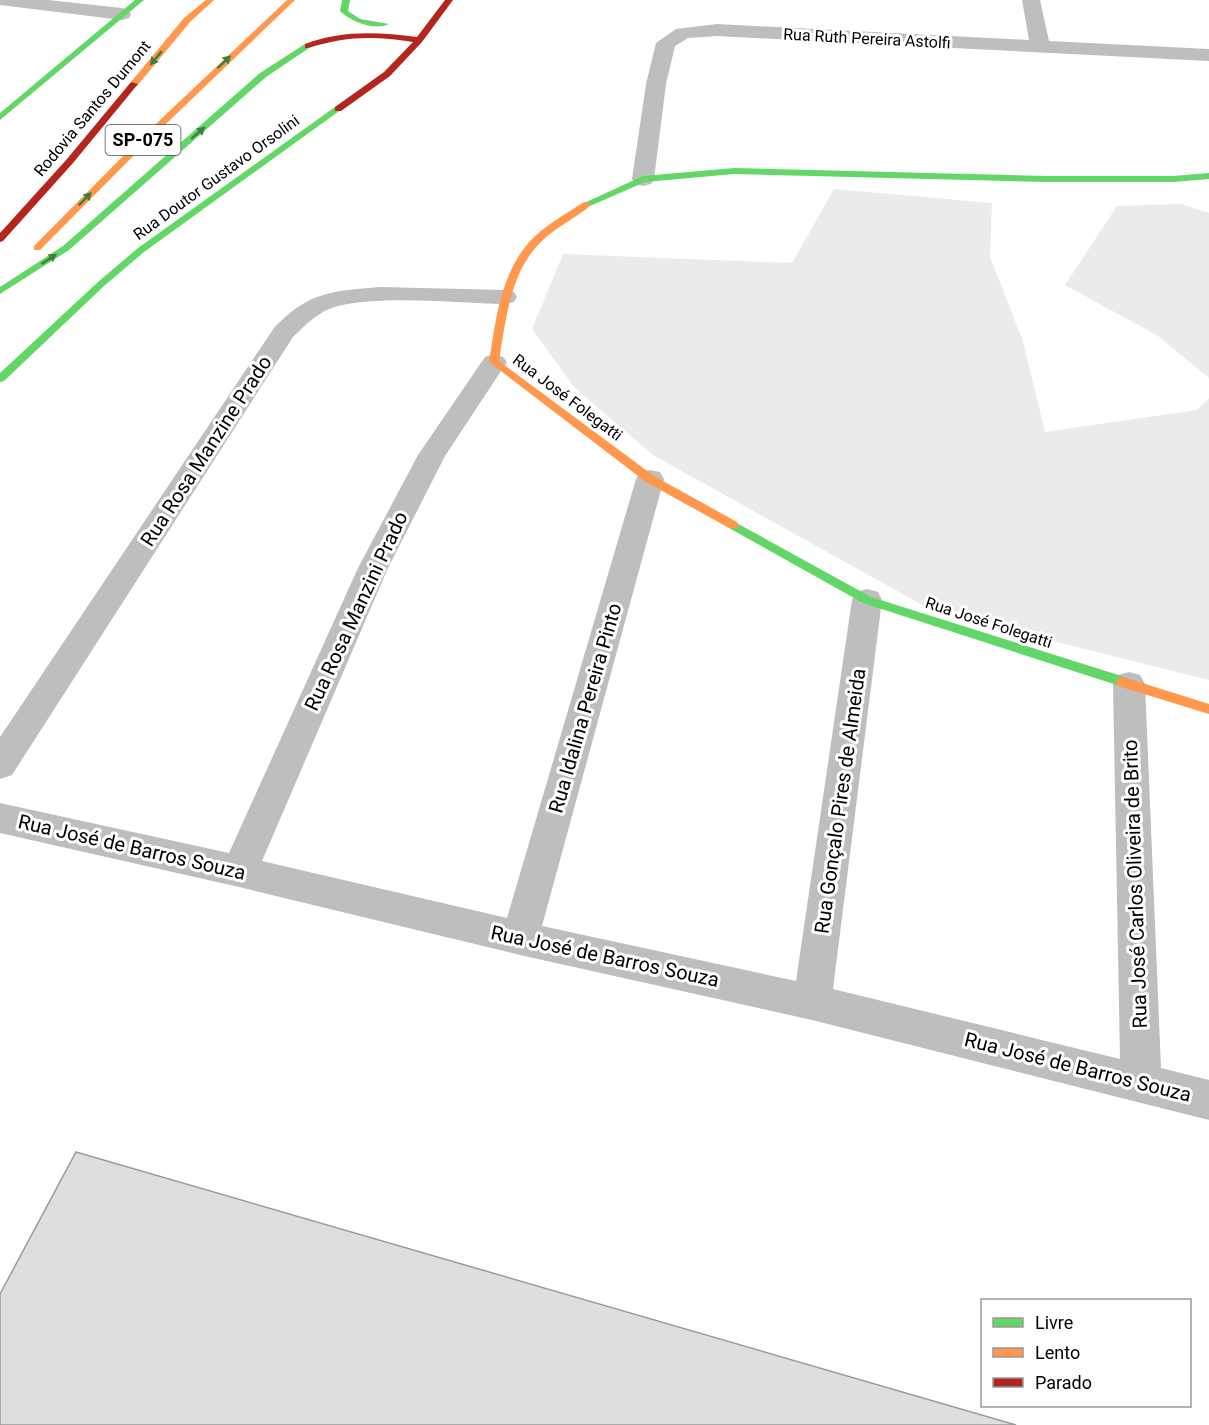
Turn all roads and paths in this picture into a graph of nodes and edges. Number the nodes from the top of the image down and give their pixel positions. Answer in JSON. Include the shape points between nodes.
{"nodes":[{"id":1,"x":0,"y":0,"type":"edge"},
{"id":2,"x":140,"y":0,"type":"edge"},
{"id":3,"x":192,"y":0,"type":"edge"},
{"id":4,"x":210,"y":0,"type":"edge"},
{"id":5,"x":291,"y":0,"type":"edge"},
{"id":6,"x":346,"y":0,"type":"edge"},
{"id":7,"x":449,"y":0,"type":"edge"},
{"id":8,"x":1031,"y":0,"type":"edge"},
{"id":9,"x":123,"y":14,"type":"junction"},
{"id":10,"x":187,"y":20,"type":"junction"},
{"id":11,"x":428,"y":28,"type":"junction"},
{"id":12,"x":419,"y":40,"type":"junction"},
{"id":13,"x":1040,"y":46,"type":"junction"},
{"id":14,"x":1209,"y":54,"type":"edge"},
{"id":15,"x":0,"y":117,"type":"edge"},
{"id":16,"x":1209,"y":176,"type":"edge"},
{"id":17,"x":644,"y":180,"type":"junction"},
{"id":18,"x":0,"y":239,"type":"edge"},
{"id":19,"x":0,"y":285,"type":"edge"},
{"id":20,"x":0,"y":291,"type":"edge"},
{"id":21,"x":505,"y":297,"type":"junction"},
{"id":22,"x":494,"y":363,"type":"junction"},
{"id":23,"x":0,"y":380,"type":"edge"},
{"id":24,"x":650,"y":479,"type":"junction"},
{"id":25,"x":867,"y":600,"type":"junction"},
{"id":26,"x":1129,"y":684,"type":"junction"},
{"id":27,"x":1209,"y":709,"type":"edge"},
{"id":28,"x":0,"y":765,"type":"edge"},
{"id":29,"x":0,"y":818,"type":"edge"},
{"id":30,"x":239,"y":871,"type":"junction"},
{"id":31,"x":520,"y":938,"type":"junction"},
{"id":32,"x":812,"y":1002,"type":"junction"},
{"id":33,"x":1141,"y":1083,"type":"junction"},
{"id":34,"x":1209,"y":1100,"type":"edge"}],
"edges":[{"from":1,"to":9,"type":"street"},
{"from":2,"to":9,"type":"main road"},
{"from":3,"to":10,"type":"main road"},
{"from":4,"to":10,"type":"main road","name":"Rodovia Santos Dumont","number":"SP-075"},
{"from":19,"to":5,"type":"main road","number":"SP-075","one_way":true},
{"from":6,"to":11,"type":"main road","via":[[344,11],[357,21]]},
{"from":7,"to":11,"type":"main road","name":"Rua Doutor Gustavo Orsolini"},
{"from":8,"to":13,"type":"street"},
{"from":9,"to":15,"type":"main road"},
{"from":10,"to":18,"type":"main road","name":"Rodovia Santos Dumont","number":"SP-075","one_way":true},
{"from":11,"to":12,"type":"main road","name":"Rua Doutor Gustavo Orsolini"},
{"from":20,"to":12,"type":"main road","one_way":true,"via":[[66,248],[263,75],[295,52],[343,33]]},
{"from":12,"to":23,"type":"main road","name":"Rua Doutor Gustavo Orsolini","via":[[368,89],[141,250]]},
{"from":13,"to":14,"type":"street","name":"Rua Ruth Pereira Astolfi"},
{"from":13,"to":17,"type":"street","name":"Rua Ruth Pereira Astolfi","via":[[717,30],[683,33],[666,43],[656,84]]},
{"from":16,"to":17,"type":"main road","name":"Rua José Folegatti","via":[[1047,180],[734,171]]},
{"from":17,"to":21,"type":"main road","name":"Rua José Folegatti","via":[[589,203],[539,238],[525,252]]},
{"from":21,"to":22,"type":"main road","name":"Rua José Folegatti"},
{"from":21,"to":28,"type":"street","name":"Rua Rosa Manzine Prado","via":[[352,295],[330,299],[298,316]]},
{"from":22,"to":24,"type":"main road","name":"Rua José Folegatti"},
{"from":22,"to":30,"type":"street","name":"Rua Rosa Manzini Prado","via":[[432,455],[373,568]]},
{"from":24,"to":25,"type":"main road","name":"Rua José Folegatti"},
{"from":24,"to":31,"type":"street","name":"Rua Idalina Pereira Pinto"},
{"from":25,"to":26,"type":"main road","name":"Rua José Folegatti"},
{"from":25,"to":32,"type":"street","name":"Rua Gonçalo Pires de Almeida"},
{"from":26,"to":27,"type":"main road","name":"Rua José Folegatti"},
{"from":26,"to":33,"type":"street","name":"Rua José Carlos Oliveira de Brito"},
{"from":29,"to":30,"type":"street","name":"Rua José de Barros Souza"},
{"from":30,"to":31,"type":"street","name":"Rua José de Barros Souza"},
{"from":31,"to":32,"type":"street","name":"Rua José de Barros Souza"},
{"from":32,"to":33,"type":"street","name":"Rua José de Barros Souza"},
{"from":33,"to":34,"type":"street","name":"Rua José de Barros Souza"}]}
